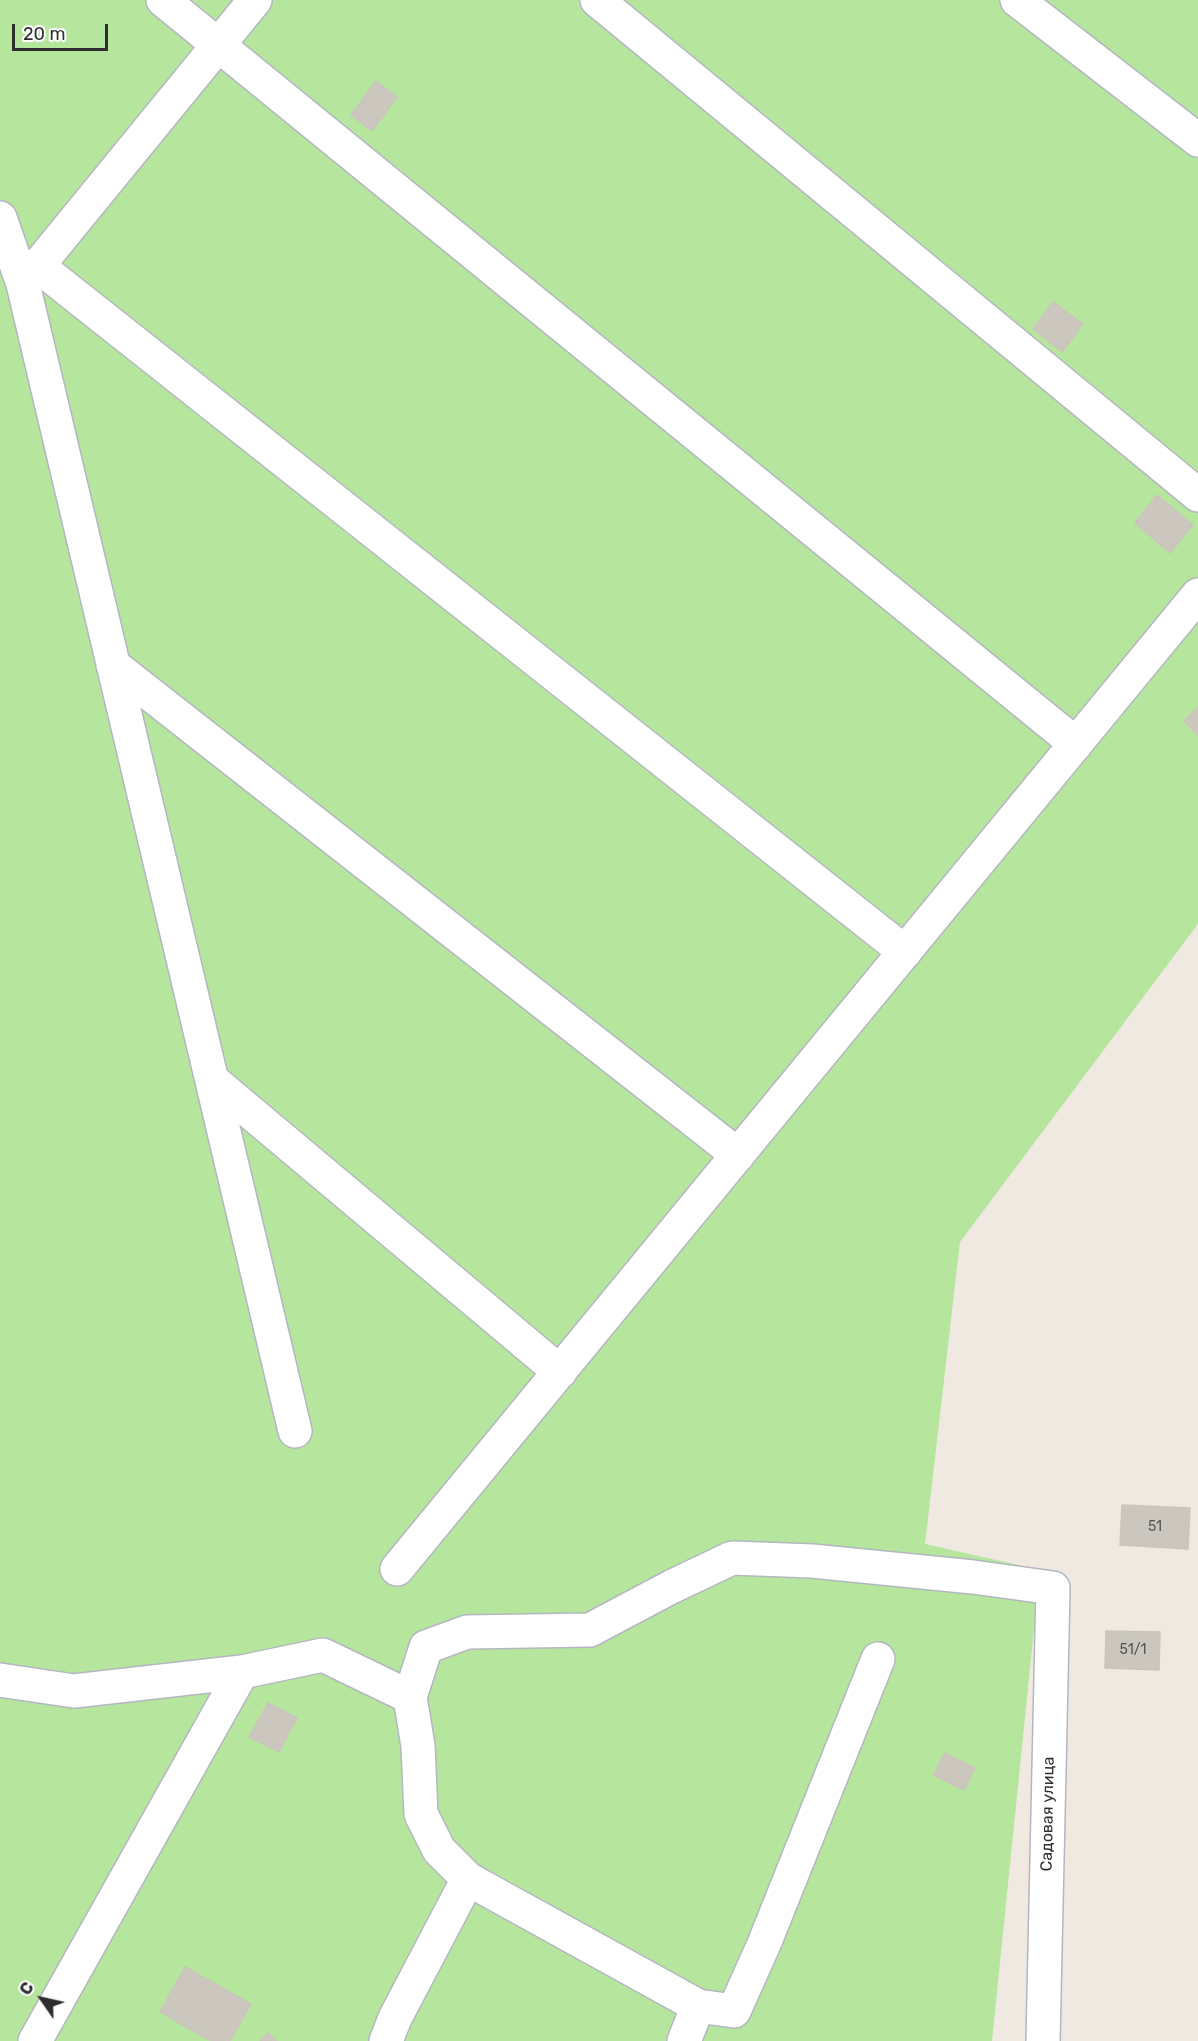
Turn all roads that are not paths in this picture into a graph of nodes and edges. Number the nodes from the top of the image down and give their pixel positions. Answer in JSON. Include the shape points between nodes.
{"nodes":[{"id":1,"x":163,"y":0,"type":"edge"},
{"id":2,"x":255,"y":0,"type":"edge"},
{"id":3,"x":597,"y":0,"type":"edge"},
{"id":4,"x":1017,"y":0,"type":"edge"},
{"id":5,"x":219,"y":44,"type":"junction"},
{"id":6,"x":1198,"y":140,"type":"edge"},
{"id":7,"x":0,"y":218,"type":"edge"},
{"id":8,"x":30,"y":275,"type":"junction"},
{"id":9,"x":1198,"y":495,"type":"edge"},
{"id":10,"x":1198,"y":595,"type":"edge"},
{"id":11,"x":113,"y":665,"type":"junction"},
{"id":12,"x":1076,"y":744,"type":"junction"},
{"id":13,"x":905,"y":952,"type":"junction"},
{"id":14,"x":212,"y":1080,"type":"junction"},
{"id":15,"x":738,"y":1155,"type":"junction"},
{"id":16,"x":560,"y":1372,"type":"junction"},
{"id":17,"x":295,"y":1431,"type":"dead end"},
{"id":18,"x":397,"y":1569,"type":"dead end"},
{"id":19,"x":878,"y":1659,"type":"dead end"},
{"id":20,"x":242,"y":1672,"type":"junction"},
{"id":21,"x":0,"y":1680,"type":"edge"},
{"id":22,"x":410,"y":1696,"type":"junction"},
{"id":23,"x":468,"y":1879,"type":"junction"},
{"id":24,"x":698,"y":2006,"type":"junction"},
{"id":25,"x":35,"y":2041,"type":"edge"},
{"id":26,"x":386,"y":2041,"type":"edge"},
{"id":27,"x":684,"y":2041,"type":"edge"},
{"id":28,"x":1043,"y":2041,"type":"edge"}],
"edges":[{"from":1,"to":5,"type":"street"},
{"from":2,"to":5,"type":"street"},
{"from":3,"to":9,"type":"street"},
{"from":4,"to":6,"type":"street"},
{"from":5,"to":8,"type":"street"},
{"from":5,"to":12,"type":"street"},
{"from":7,"to":8,"type":"street"},
{"from":8,"to":11,"type":"street"},
{"from":8,"to":13,"type":"street"},
{"from":10,"to":12,"type":"street"},
{"from":11,"to":14,"type":"street"},
{"from":11,"to":15,"type":"street"},
{"from":12,"to":13,"type":"street"},
{"from":13,"to":15,"type":"street"},
{"from":14,"to":16,"type":"street"},
{"from":14,"to":17,"type":"street"},
{"from":15,"to":16,"type":"street"},
{"from":16,"to":18,"type":"street"},
{"from":19,"to":24,"type":"street","via":[[734,2011]]},
{"from":20,"to":21,"type":"street","via":[[74,1691]]},
{"from":20,"to":22,"type":"street","via":[[323,1655]]},
{"from":20,"to":25,"type":"street"},
{"from":22,"to":23,"type":"street","via":[[418,1746],[421,1814],[440,1850]]},
{"from":22,"to":28,"type":"street","name":"Садовая улица","via":[[426,1647],[467,1632],[590,1630],[732,1558],[824,1562],[1053,1588]]},
{"from":23,"to":24,"type":"street"},
{"from":23,"to":26,"type":"street"},
{"from":24,"to":27,"type":"street"}]}
